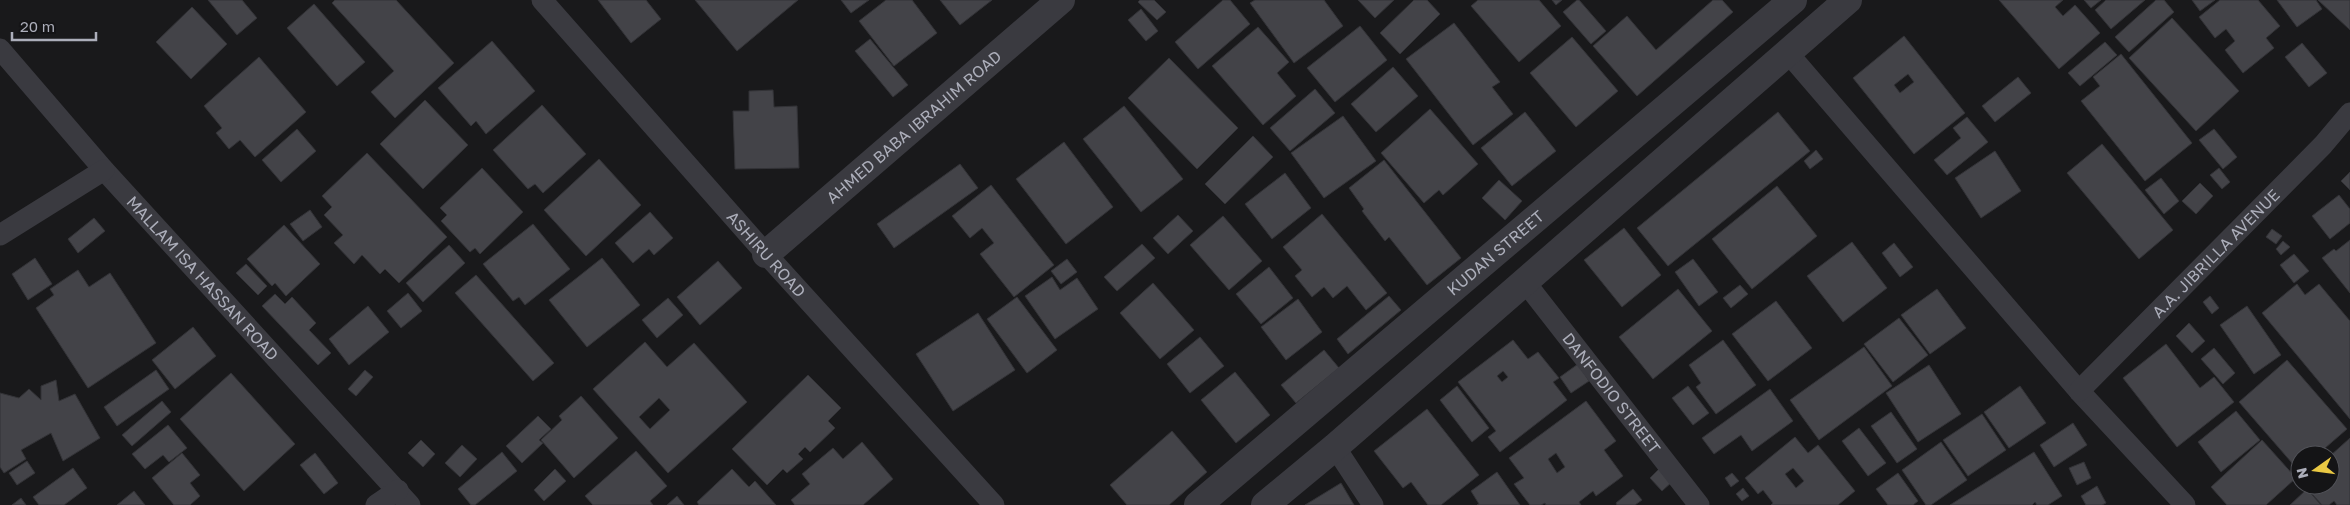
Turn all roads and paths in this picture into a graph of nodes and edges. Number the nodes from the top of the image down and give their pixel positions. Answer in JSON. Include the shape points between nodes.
{"nodes":[{"id":1,"x":542,"y":0,"type":"edge"},
{"id":2,"x":1061,"y":0,"type":"edge"},
{"id":3,"x":1793,"y":0,"type":"edge"},
{"id":4,"x":1848,"y":0,"type":"edge"},
{"id":5,"x":0,"y":49,"type":"edge"},
{"id":6,"x":1788,"y":53,"type":"junction"},
{"id":7,"x":2350,"y":113,"type":"edge"},
{"id":8,"x":104,"y":170,"type":"junction"},
{"id":9,"x":0,"y":235,"type":"edge"},
{"id":10,"x":766,"y":254,"type":"junction"},
{"id":11,"x":1525,"y":282,"type":"junction"},
{"id":12,"x":2079,"y":391,"type":"junction"},
{"id":13,"x":1334,"y":447,"type":"junction"},
{"id":14,"x":404,"y":498,"type":"edge"},
{"id":15,"x":376,"y":505,"type":"edge"},
{"id":16,"x":994,"y":505,"type":"edge"},
{"id":17,"x":1198,"y":505,"type":"edge"},
{"id":18,"x":1265,"y":505,"type":"edge"},
{"id":19,"x":1373,"y":505,"type":"edge"},
{"id":20,"x":1698,"y":505,"type":"edge"},
{"id":21,"x":2185,"y":505,"type":"edge"}],
"edges":[{"from":1,"to":10,"type":"street","name":"ASHIRU ROAD"},
{"from":2,"to":10,"type":"street","name":"AHMED BABA IBRAHIM ROAD"},
{"from":3,"to":17,"type":"street","name":"KUDAN STREET"},
{"from":4,"to":6,"type":"street"},
{"from":5,"to":8,"type":"street","name":"MALLAM ISA HASSAN ROAD"},
{"from":6,"to":11,"type":"street"},
{"from":6,"to":12,"type":"street"},
{"from":7,"to":12,"type":"street","name":"A.A. JIBRILLA AVENUE","via":[[2323,146]]},
{"from":8,"to":9,"type":"street"},
{"from":8,"to":14,"type":"street","name":"MALLAM ISA HASSAN ROAD"},
{"from":10,"to":16,"type":"street","name":"ASHIRU ROAD"},
{"from":11,"to":13,"type":"street"},
{"from":11,"to":20,"type":"street","name":"DANFODIO STREET"},
{"from":12,"to":21,"type":"street"},
{"from":13,"to":18,"type":"street"},
{"from":13,"to":19,"type":"street"},
{"from":14,"to":15,"type":"street"}]}
